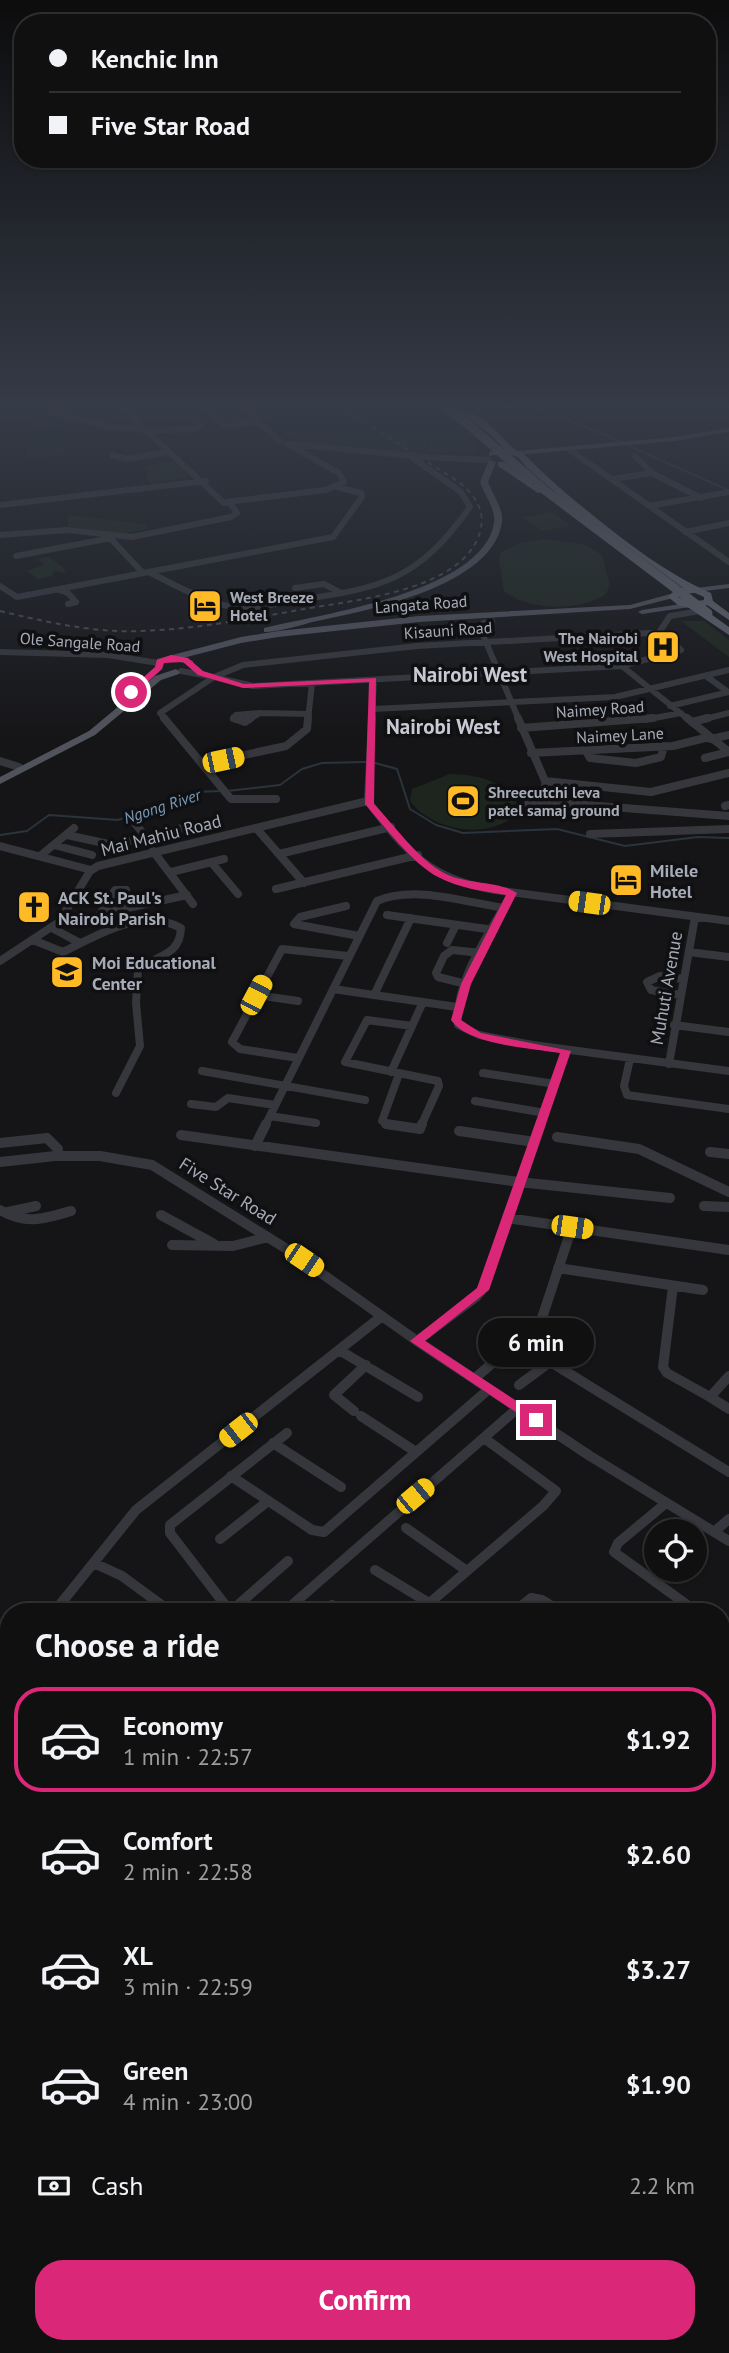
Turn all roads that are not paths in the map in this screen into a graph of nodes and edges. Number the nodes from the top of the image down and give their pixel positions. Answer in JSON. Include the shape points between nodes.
{"nodes":[{"id":1,"x":220,"y":519,"type":"edge"},
{"id":2,"x":346,"y":519,"type":"edge"},
{"id":3,"x":459,"y":519,"type":"edge"},
{"id":4,"x":463,"y":519,"type":"edge"},
{"id":5,"x":497,"y":519,"type":"edge"},
{"id":6,"x":576,"y":519,"type":"edge"},
{"id":7,"x":583,"y":519,"type":"edge"},
{"id":8,"x":587,"y":519,"type":"edge"},
{"id":9,"x":596,"y":519,"type":"edge"},
{"id":10,"x":667,"y":519,"type":"edge"},
{"id":11,"x":729,"y":523,"type":"edge"},
{"id":12,"x":453,"y":532,"type":"junction"},
{"id":13,"x":685,"y":532,"type":"junction"},
{"id":14,"x":1,"y":535,"type":"edge"},
{"id":15,"x":110,"y":537,"type":"junction"},
{"id":16,"x":16,"y":556,"type":"dead end"},
{"id":17,"x":726,"y":556,"type":"edge"},
{"id":18,"x":729,"y":562,"type":"edge"},
{"id":19,"x":146,"y":573,"type":"junction"},
{"id":20,"x":0,"y":586,"type":"edge"},
{"id":21,"x":729,"y":588,"type":"edge"},
{"id":22,"x":58,"y":590,"type":"junction"},
{"id":23,"x":694,"y":590,"type":"junction"},
{"id":24,"x":356,"y":591,"type":"junction"},
{"id":25,"x":341,"y":593,"type":"junction"},
{"id":26,"x":675,"y":594,"type":"junction"},
{"id":27,"x":709,"y":600,"type":"junction"},
{"id":28,"x":298,"y":601,"type":"junction"},
{"id":29,"x":68,"y":604,"type":"dead end"},
{"id":30,"x":689,"y":605,"type":"junction"},
{"id":31,"x":700,"y":611,"type":"junction"},
{"id":32,"x":562,"y":615,"type":"junction"},
{"id":33,"x":729,"y":617,"type":"edge"},
{"id":34,"x":492,"y":621,"type":"junction"},
{"id":35,"x":729,"y":628,"type":"edge"},
{"id":36,"x":658,"y":634,"type":"junction"},
{"id":37,"x":241,"y":640,"type":"junction"},
{"id":38,"x":485,"y":642,"type":"junction"},
{"id":39,"x":0,"y":652,"type":"edge"},
{"id":40,"x":171,"y":658,"type":"junction"},
{"id":41,"x":158,"y":666,"type":"junction"},
{"id":42,"x":622,"y":667,"type":"junction"},
{"id":43,"x":184,"y":668,"type":"junction"},
{"id":44,"x":729,"y":670,"type":"edge"},
{"id":45,"x":497,"y":673,"type":"junction"},
{"id":46,"x":706,"y":676,"type":"junction"},
{"id":47,"x":217,"y":678,"type":"junction"},
{"id":48,"x":373,"y":680,"type":"junction"},
{"id":49,"x":312,"y":683,"type":"junction"},
{"id":50,"x":651,"y":689,"type":"junction"},
{"id":51,"x":729,"y":692,"type":"edge"},
{"id":52,"x":510,"y":702,"type":"junction"},
{"id":53,"x":670,"y":706,"type":"junction"},
{"id":54,"x":373,"y":709,"type":"junction"},
{"id":55,"x":260,"y":713,"type":"dead end"},
{"id":56,"x":681,"y":713,"type":"junction"},
{"id":57,"x":729,"y":713,"type":"edge"},
{"id":58,"x":309,"y":714,"type":"junction"},
{"id":59,"x":692,"y":722,"type":"junction"},
{"id":60,"x":521,"y":728,"type":"junction"},
{"id":61,"x":729,"y":735,"type":"edge"},
{"id":62,"x":710,"y":738,"type":"junction"},
{"id":63,"x":664,"y":746,"type":"junction"},
{"id":64,"x":586,"y":751,"type":"junction"},
{"id":65,"x":729,"y":752,"type":"edge"},
{"id":66,"x":531,"y":753,"type":"junction"},
{"id":67,"x":705,"y":758,"type":"dead end"},
{"id":68,"x":0,"y":761,"type":"edge"},
{"id":69,"x":202,"y":764,"type":"junction"},
{"id":70,"x":19,"y":766,"type":"junction"},
{"id":71,"x":729,"y":773,"type":"edge"},
{"id":72,"x":0,"y":778,"type":"edge"},
{"id":73,"x":547,"y":782,"type":"junction"},
{"id":74,"x":276,"y":799,"type":"dead end"},
{"id":75,"x":368,"y":801,"type":"junction"},
{"id":76,"x":532,"y":801,"type":"junction"},
{"id":77,"x":617,"y":807,"type":"junction"},
{"id":78,"x":525,"y":809,"type":"dead end"},
{"id":79,"x":729,"y":816,"type":"edge"},
{"id":80,"x":615,"y":820,"type":"dead end"},
{"id":81,"x":133,"y":821,"type":"dead end"},
{"id":82,"x":191,"y":826,"type":"dead end"},
{"id":83,"x":391,"y":827,"type":"junction"},
{"id":84,"x":256,"y":828,"type":"junction"},
{"id":85,"x":729,"y":829,"type":"edge"},
{"id":86,"x":590,"y":834,"type":"dead end"},
{"id":87,"x":146,"y":837,"type":"junction"},
{"id":88,"x":54,"y":845,"type":"junction"},
{"id":89,"x":0,"y":846,"type":"edge"},
{"id":90,"x":153,"y":851,"type":"junction"},
{"id":91,"x":92,"y":855,"type":"dead end"},
{"id":92,"x":279,"y":855,"type":"junction"},
{"id":93,"x":418,"y":855,"type":"junction"},
{"id":94,"x":40,"y":856,"type":"junction"},
{"id":95,"x":224,"y":859,"type":"dead end"},
{"id":96,"x":211,"y":862,"type":"junction"},
{"id":97,"x":91,"y":870,"type":"junction"},
{"id":98,"x":171,"y":872,"type":"junction"},
{"id":99,"x":304,"y":883,"type":"junction"},
{"id":100,"x":276,"y":889,"type":"dead end"},
{"id":101,"x":126,"y":890,"type":"dead end"},
{"id":102,"x":512,"y":893,"type":"junction"},
{"id":103,"x":238,"y":894,"type":"dead end"},
{"id":104,"x":187,"y":895,"type":"junction"},
{"id":105,"x":193,"y":904,"type":"dead end"},
{"id":106,"x":346,"y":906,"type":"dead end"},
{"id":107,"x":504,"y":908,"type":"junction"},
{"id":108,"x":387,"y":915,"type":"dead end"},
{"id":109,"x":695,"y":917,"type":"junction"},
{"id":110,"x":411,"y":919,"type":"junction"},
{"id":111,"x":729,"y":921,"type":"edge"},
{"id":112,"x":456,"y":925,"type":"junction"},
{"id":113,"x":52,"y":928,"type":"junction"},
{"id":114,"x":494,"y":930,"type":"junction"},
{"id":115,"x":65,"y":935,"type":"junction"},
{"id":116,"x":359,"y":936,"type":"junction"},
{"id":117,"x":33,"y":940,"type":"junction"},
{"id":118,"x":80,"y":943,"type":"junction"},
{"id":119,"x":447,"y":943,"type":"dead end"},
{"id":120,"x":46,"y":946,"type":"junction"},
{"id":121,"x":689,"y":952,"type":"junction"},
{"id":122,"x":481,"y":953,"type":"junction"},
{"id":123,"x":348,"y":956,"type":"junction"},
{"id":124,"x":729,"y":957,"type":"edge"},
{"id":125,"x":0,"y":961,"type":"edge"},
{"id":126,"x":683,"y":979,"type":"junction"},
{"id":127,"x":466,"y":984,"type":"junction"},
{"id":128,"x":332,"y":989,"type":"junction"},
{"id":129,"x":256,"y":995,"type":"junction"},
{"id":130,"x":374,"y":995,"type":"junction"},
{"id":131,"x":680,"y":995,"type":"junction"},
{"id":132,"x":298,"y":1001,"type":"dead end"},
{"id":133,"x":423,"y":1002,"type":"junction"},
{"id":134,"x":457,"y":1007,"type":"junction"},
{"id":135,"x":674,"y":1025,"type":"junction"},
{"id":136,"x":412,"y":1026,"type":"junction"},
{"id":137,"x":729,"y":1032,"type":"edge"},
{"id":138,"x":566,"y":1051,"type":"junction"},
{"id":139,"x":298,"y":1058,"type":"junction"},
{"id":140,"x":630,"y":1059,"type":"junction"},
{"id":141,"x":669,"y":1063,"type":"junction"},
{"id":142,"x":202,"y":1071,"type":"dead end"},
{"id":143,"x":729,"y":1071,"type":"edge"},
{"id":144,"x":395,"y":1073,"type":"junction"},
{"id":145,"x":482,"y":1073,"type":"dead end"},
{"id":146,"x":555,"y":1084,"type":"junction"},
{"id":147,"x":283,"y":1085,"type":"junction"},
{"id":148,"x":116,"y":1093,"type":"dead end"},
{"id":149,"x":365,"y":1100,"type":"dead end"},
{"id":150,"x":475,"y":1101,"type":"dead end"},
{"id":151,"x":191,"y":1104,"type":"dead end"},
{"id":152,"x":275,"y":1105,"type":"junction"},
{"id":153,"x":729,"y":1109,"type":"edge"},
{"id":154,"x":544,"y":1113,"type":"junction"},
{"id":155,"x":270,"y":1116,"type":"junction"},
{"id":156,"x":316,"y":1123,"type":"dead end"},
{"id":157,"x":459,"y":1131,"type":"dead end"},
{"id":158,"x":181,"y":1135,"type":"dead end"},
{"id":159,"x":536,"y":1138,"type":"junction"},
{"id":160,"x":0,"y":1143,"type":"edge"},
{"id":161,"x":255,"y":1146,"type":"junction"},
{"id":162,"x":58,"y":1149,"type":"dead end"},
{"id":163,"x":710,"y":1152,"type":"dead end"},
{"id":164,"x":729,"y":1154,"type":"edge"},
{"id":165,"x":0,"y":1163,"type":"edge"},
{"id":166,"x":519,"y":1182,"type":"junction"},
{"id":167,"x":729,"y":1192,"type":"edge"},
{"id":168,"x":670,"y":1198,"type":"dead end"},
{"id":169,"x":36,"y":1206,"type":"dead end"},
{"id":170,"x":704,"y":1206,"type":"dead end"},
{"id":171,"x":729,"y":1207,"type":"edge"},
{"id":172,"x":4,"y":1211,"type":"edge"},
{"id":173,"x":71,"y":1211,"type":"dead end"},
{"id":174,"x":161,"y":1215,"type":"dead end"},
{"id":175,"x":507,"y":1218,"type":"junction"},
{"id":176,"x":572,"y":1227,"type":"junction"},
{"id":177,"x":268,"y":1237,"type":"junction"},
{"id":178,"x":215,"y":1244,"type":"junction"},
{"id":179,"x":172,"y":1245,"type":"dead end"},
{"id":180,"x":729,"y":1250,"type":"edge"},
{"id":181,"x":558,"y":1268,"type":"junction"},
{"id":182,"x":673,"y":1286,"type":"junction"},
{"id":183,"x":703,"y":1290,"type":"dead end"},
{"id":184,"x":382,"y":1316,"type":"junction"},
{"id":185,"x":416,"y":1341,"type":"junction"},
{"id":186,"x":518,"y":1342,"type":"junction"},
{"id":187,"x":339,"y":1350,"type":"junction"},
{"id":188,"x":550,"y":1362,"type":"junction"},
{"id":189,"x":366,"y":1365,"type":"junction"},
{"id":190,"x":729,"y":1376,"type":"edge"},
{"id":191,"x":474,"y":1379,"type":"junction"},
{"id":192,"x":519,"y":1385,"type":"dead end"},
{"id":193,"x":489,"y":1389,"type":"junction"},
{"id":194,"x":418,"y":1396,"type":"dead end"},
{"id":195,"x":710,"y":1397,"type":"junction"},
{"id":196,"x":518,"y":1408,"type":"junction"},
{"id":197,"x":729,"y":1409,"type":"edge"},
{"id":198,"x":287,"y":1433,"type":"dead end"},
{"id":199,"x":484,"y":1438,"type":"junction"},
{"id":200,"x":273,"y":1443,"type":"junction"},
{"id":201,"x":416,"y":1452,"type":"junction"},
{"id":202,"x":729,"y":1472,"type":"edge"},
{"id":203,"x":231,"y":1476,"type":"junction"},
{"id":204,"x":341,"y":1487,"type":"dead end"},
{"id":205,"x":268,"y":1501,"type":"junction"},
{"id":206,"x":666,"y":1503,"type":"junction"},
{"id":207,"x":729,"y":1519,"type":"edge"},
{"id":208,"x":406,"y":1528,"type":"dead end"},
{"id":209,"x":715,"y":1532,"type":"junction"},
{"id":210,"x":220,"y":1539,"type":"dead end"},
{"id":211,"x":729,"y":1541,"type":"edge"},
{"id":212,"x":288,"y":1561,"type":"dead end"},
{"id":213,"x":96,"y":1564,"type":"junction"},
{"id":214,"x":375,"y":1570,"type":"dead end"},
{"id":215,"x":467,"y":1571,"type":"junction"},
{"id":216,"x":62,"y":1603,"type":"edge"},
{"id":217,"x":159,"y":1603,"type":"edge"},
{"id":218,"x":224,"y":1603,"type":"edge"},
{"id":219,"x":239,"y":1603,"type":"edge"},
{"id":220,"x":294,"y":1603,"type":"edge"},
{"id":221,"x":418,"y":1603,"type":"edge"},
{"id":222,"x":430,"y":1603,"type":"edge"},
{"id":223,"x":525,"y":1603,"type":"edge"},
{"id":224,"x":547,"y":1603,"type":"edge"},
{"id":225,"x":685,"y":1603,"type":"edge"}],
"edges":[{"from":1,"to":15,"type":"street","via":[[132,537]]},
{"from":2,"to":19,"type":"street","via":[[333,537]]},
{"from":3,"to":12,"type":"street"},
{"from":4,"to":12,"type":"street"},
{"from":5,"to":37,"type":"main road","via":[[496,533],[486,551],[461,571],[410,595],[293,622]]},
{"from":6,"to":26,"type":"highway"},
{"from":7,"to":35,"type":"highway","bridge":true},
{"from":8,"to":35,"type":"highway","bridge":true},
{"from":9,"to":23,"type":"highway"},
{"from":10,"to":13,"type":"street"},
{"from":11,"to":13,"type":"street"},
{"from":12,"to":24,"type":"street","via":[[404,571]]},
{"from":13,"to":17,"type":"street"},
{"from":14,"to":15,"type":"street","via":[[67,529]]},
{"from":15,"to":16,"type":"street"},
{"from":15,"to":19,"type":"street"},
{"from":17,"to":18,"type":"street"},
{"from":19,"to":22,"type":"street"},
{"from":19,"to":28,"type":"street","via":[[249,608]]},
{"from":20,"to":22,"type":"street","via":[[17,597]]},
{"from":21,"to":23,"type":"main road"},
{"from":21,"to":27,"type":"main road"},
{"from":22,"to":29,"type":"street","via":[[76,602]]},
{"from":23,"to":26,"type":"highway"},
{"from":23,"to":27,"type":"highway"},
{"from":24,"to":25,"type":"street"},
{"from":24,"to":28,"type":"street"},
{"from":25,"to":28,"type":"street"},
{"from":25,"to":28,"type":"street","via":[[322,583],[291,586]]},
{"from":26,"to":30,"type":"highway","via":[[674,599]]},
{"from":26,"to":32,"type":"main road","name":"Langata Road","via":[[637,606]]},
{"from":27,"to":30,"type":"highway"},
{"from":27,"to":33,"type":"highway"},
{"from":30,"to":31,"type":"highway"},
{"from":30,"to":32,"type":"main road","name":"Langata Road","via":[[635,613]]},
{"from":31,"to":35,"type":"highway"},
{"from":31,"to":36,"type":"street","via":[[670,616]]},
{"from":32,"to":34,"type":"main road","name":"Langata Road"},
{"from":32,"to":37,"type":"main road","name":"Langata Road","via":[[399,621]]},
{"from":34,"to":38,"type":"street","via":[[481,626]]},
{"from":34,"to":43,"type":"main road","name":"Langata Road","via":[[259,642],[207,654]]},
{"from":36,"to":38,"type":"street","name":"Kisauni Road"},
{"from":36,"to":42,"type":"street","via":[[681,652]]},
{"from":37,"to":40,"type":"main road","name":"Langata Road"},
{"from":38,"to":45,"type":"street"},
{"from":38,"to":47,"type":"street","name":"Kisauni Road","via":[[243,665]]},
{"from":39,"to":41,"type":"street","name":"Ole Sangale Road","via":[[108,655]]},
{"from":40,"to":41,"type":"main road","name":"Langata Road"},
{"from":40,"to":43,"type":"main road","via":[[185,659]]},
{"from":41,"to":43,"type":"main road"},
{"from":41,"to":70,"type":"main road","name":"Langata Road","via":[[88,729]]},
{"from":42,"to":45,"type":"street"},
{"from":42,"to":50,"type":"street"},
{"from":43,"to":47,"type":"street"},
{"from":43,"to":72,"type":"main road","name":"Langata Road","via":[[158,678],[92,733]]},
{"from":44,"to":46,"type":"street"},
{"from":45,"to":48,"type":"street"},
{"from":45,"to":52,"type":"street"},
{"from":46,"to":50,"type":"street"},
{"from":46,"to":51,"type":"street"},
{"from":47,"to":49,"type":"street","via":[[248,686]]},
{"from":47,"to":69,"type":"street","name":"Kisauni Road","via":[[160,713]]},
{"from":48,"to":49,"type":"street"},
{"from":48,"to":54,"type":"street"},
{"from":49,"to":58,"type":"street"},
{"from":50,"to":52,"type":"street","via":[[615,697]]},
{"from":50,"to":53,"type":"street"},
{"from":51,"to":53,"type":"street"},
{"from":52,"to":54,"type":"street"},
{"from":52,"to":60,"type":"street"},
{"from":53,"to":56,"type":"street"},
{"from":54,"to":75,"type":"street"},
{"from":55,"to":58,"type":"street"},
{"from":56,"to":59,"type":"street"},
{"from":56,"to":60,"type":"street","name":"Naimey Road","via":[[633,722]]},
{"from":57,"to":59,"type":"street"},
{"from":58,"to":69,"type":"street","via":[[306,731],[289,745]]},
{"from":59,"to":62,"type":"street"},
{"from":60,"to":66,"type":"street"},
{"from":61,"to":62,"type":"street","name":"Naimey Lane"},
{"from":62,"to":63,"type":"street","name":"Naimey Lane"},
{"from":62,"to":65,"type":"street"},
{"from":63,"to":64,"type":"street","name":"Naimey Lane"},
{"from":63,"to":64,"type":"street","via":[[661,757],[636,762],[590,758]]},
{"from":64,"to":66,"type":"street","name":"Naimey Lane"},
{"from":65,"to":67,"type":"street"},
{"from":66,"to":73,"type":"street"},
{"from":68,"to":70,"type":"street"},
{"from":69,"to":74,"type":"street","via":[[231,799]]},
{"from":70,"to":72,"type":"main road","name":"Langata Road"},
{"from":71,"to":73,"type":"street","via":[[656,792]]},
{"from":73,"to":76,"type":"street","via":[[542,796]]},
{"from":75,"to":83,"type":"street"},
{"from":75,"to":84,"type":"street","name":"Mai Mahiu Road"},
{"from":76,"to":77,"type":"street"},
{"from":76,"to":78,"type":"street"},
{"from":77,"to":79,"type":"street"},
{"from":77,"to":80,"type":"street"},
{"from":81,"to":87,"type":"street"},
{"from":82,"to":87,"type":"street"},
{"from":83,"to":92,"type":"street"},
{"from":83,"to":93,"type":"street"},
{"from":84,"to":90,"type":"street","name":"Mai Mahiu Road"},
{"from":84,"to":92,"type":"street"},
{"from":85,"to":86,"type":"street"},
{"from":87,"to":88,"type":"street","via":[[106,845],[70,831]]},
{"from":88,"to":91,"type":"street"},
{"from":88,"to":94,"type":"street"},
{"from":89,"to":94,"type":"street"},
{"from":90,"to":97,"type":"street","name":"Mai Mahiu Road"},
{"from":90,"to":98,"type":"street"},
{"from":92,"to":99,"type":"street"},
{"from":93,"to":99,"type":"street"},
{"from":93,"to":102,"type":"street","via":[[454,881]]},
{"from":94,"to":97,"type":"street"},
{"from":95,"to":96,"type":"street"},
{"from":96,"to":98,"type":"street"},
{"from":96,"to":103,"type":"street"},
{"from":97,"to":113,"type":"street","name":"Mai Mahiu Road"},
{"from":98,"to":104,"type":"street"},
{"from":99,"to":100,"type":"street"},
{"from":101,"to":104,"type":"street","via":[[115,890],[101,915]]},
{"from":102,"to":107,"type":"street"},
{"from":102,"to":109,"type":"street"},
{"from":104,"to":105,"type":"street"},
{"from":106,"to":116,"type":"street","via":[[300,917],[294,923]]},
{"from":107,"to":114,"type":"street"},
{"from":107,"to":116,"type":"street","via":[[386,896],[375,904]]},
{"from":108,"to":110,"type":"street"},
{"from":109,"to":111,"type":"street"},
{"from":109,"to":121,"type":"street","name":"Muhuti Avenue"},
{"from":110,"to":112,"type":"street"},
{"from":110,"to":130,"type":"street"},
{"from":112,"to":114,"type":"street"},
{"from":112,"to":119,"type":"street"},
{"from":113,"to":115,"type":"street"},
{"from":113,"to":117,"type":"street","name":"Mai Mahiu Road"},
{"from":114,"to":122,"type":"street"},
{"from":115,"to":118,"type":"street"},
{"from":115,"to":120,"type":"street"},
{"from":116,"to":123,"type":"street"},
{"from":117,"to":120,"type":"street"},
{"from":117,"to":125,"type":"street","name":"Mai Mahiu Road"},
{"from":118,"to":120,"type":"street","via":[[63,952]]},
{"from":118,"to":148,"type":"street","via":[[103,930],[156,920],[181,928],[181,940],[173,952],[138,969],[139,1046]]},
{"from":121,"to":124,"type":"street"},
{"from":121,"to":126,"type":"street","name":"Muhuti Avenue"},
{"from":122,"to":127,"type":"street"},
{"from":122,"to":127,"type":"street","via":[[452,948],[442,958],[438,977]]},
{"from":123,"to":128,"type":"street"},
{"from":123,"to":129,"type":"street","via":[[282,949]]},
{"from":126,"to":131,"type":"street","name":"Muhuti Avenue"},
{"from":126,"to":131,"type":"street","via":[[657,977],[647,984],[651,990]]},
{"from":127,"to":134,"type":"street"},
{"from":128,"to":130,"type":"street"},
{"from":128,"to":139,"type":"street"},
{"from":129,"to":132,"type":"street"},
{"from":129,"to":139,"type":"street","via":[[232,1045]]},
{"from":130,"to":133,"type":"street"},
{"from":131,"to":135,"type":"street","name":"Muhuti Avenue"},
{"from":133,"to":134,"type":"street"},
{"from":133,"to":136,"type":"street"},
{"from":134,"to":138,"type":"street","via":[[456,1022],[471,1033]]},
{"from":135,"to":137,"type":"street"},
{"from":135,"to":141,"type":"street","name":"Muhuti Avenue"},
{"from":136,"to":144,"type":"street"},
{"from":136,"to":144,"type":"street","via":[[366,1020],[345,1061]]},
{"from":138,"to":140,"type":"street"},
{"from":138,"to":146,"type":"street"},
{"from":139,"to":147,"type":"street"},
{"from":140,"to":141,"type":"street"},
{"from":140,"to":153,"type":"street","via":[[626,1095]]},
{"from":141,"to":143,"type":"street"},
{"from":142,"to":147,"type":"street"},
{"from":144,"to":144,"type":"street","via":[[439,1082],[420,1129],[382,1121]]},
{"from":145,"to":146,"type":"street"},
{"from":146,"to":154,"type":"street"},
{"from":147,"to":149,"type":"street"},
{"from":147,"to":152,"type":"street"},
{"from":150,"to":154,"type":"street"},
{"from":151,"to":152,"type":"street","via":[[216,1107],[226,1098]]},
{"from":152,"to":155,"type":"street"},
{"from":154,"to":159,"type":"street"},
{"from":155,"to":156,"type":"street"},
{"from":155,"to":161,"type":"street"},
{"from":157,"to":159,"type":"street"},
{"from":158,"to":161,"type":"street"},
{"from":159,"to":166,"type":"street"},
{"from":159,"to":167,"type":"street","via":[[639,1149]]},
{"from":160,"to":162,"type":"street","via":[[47,1138]]},
{"from":161,"to":166,"type":"street"},
{"from":163,"to":164,"type":"street"},
{"from":165,"to":177,"type":"street","name":"Five Star Road","via":[[136,1158]]},
{"from":166,"to":168,"type":"street"},
{"from":166,"to":175,"type":"street"},
{"from":169,"to":172,"type":"street"},
{"from":170,"to":171,"type":"street"},
{"from":172,"to":173,"type":"street","via":[[16,1219],[38,1221]]},
{"from":174,"to":178,"type":"street"},
{"from":175,"to":176,"type":"street"},
{"from":175,"to":185,"type":"street","via":[[480,1294]]},
{"from":176,"to":180,"type":"street"},
{"from":176,"to":181,"type":"street"},
{"from":177,"to":178,"type":"street","via":[[240,1246]]},
{"from":177,"to":184,"type":"street","name":"Five Star Road"},
{"from":178,"to":179,"type":"street"},
{"from":181,"to":182,"type":"street"},
{"from":181,"to":186,"type":"street","via":[[545,1314]]},
{"from":182,"to":183,"type":"street"},
{"from":182,"to":195,"type":"street","via":[[663,1367]]},
{"from":184,"to":185,"type":"street","name":"Five Star Road"},
{"from":184,"to":187,"type":"street"},
{"from":185,"to":191,"type":"street","name":"Five Star Road"},
{"from":186,"to":188,"type":"street"},
{"from":186,"to":191,"type":"street"},
{"from":187,"to":189,"type":"street"},
{"from":187,"to":213,"type":"street","via":[[136,1510]]},
{"from":188,"to":192,"type":"street"},
{"from":188,"to":202,"type":"street"},
{"from":189,"to":194,"type":"street"},
{"from":189,"to":201,"type":"street","via":[[334,1395]]},
{"from":190,"to":195,"type":"street"},
{"from":191,"to":193,"type":"street","name":"Five Star Road"},
{"from":193,"to":196,"type":"street","name":"Five Star Road"},
{"from":193,"to":201,"type":"street"},
{"from":195,"to":197,"type":"street"},
{"from":196,"to":199,"type":"street"},
{"from":196,"to":206,"type":"street","name":"Five Star Road"},
{"from":198,"to":200,"type":"street"},
{"from":199,"to":215,"type":"street","via":[[556,1491]]},
{"from":199,"to":220,"type":"street"},
{"from":200,"to":203,"type":"street"},
{"from":200,"to":204,"type":"street"},
{"from":201,"to":205,"type":"street","via":[[324,1532],[312,1531]]},
{"from":203,"to":205,"type":"street"},
{"from":203,"to":218,"type":"street","via":[[170,1528]]},
{"from":205,"to":210,"type":"street"},
{"from":206,"to":209,"type":"street","name":"Five Star Road"},
{"from":206,"to":225,"type":"street","via":[[618,1543],[614,1552]]},
{"from":207,"to":209,"type":"street"},
{"from":208,"to":215,"type":"street"},
{"from":209,"to":211,"type":"street","name":"Five Star Road"},
{"from":212,"to":219,"type":"street"},
{"from":213,"to":216,"type":"street"},
{"from":213,"to":217,"type":"street","via":[[122,1576]]},
{"from":214,"to":221,"type":"street"},
{"from":215,"to":222,"type":"street"},
{"from":223,"to":224,"type":"street","via":[[531,1598]]}]}
